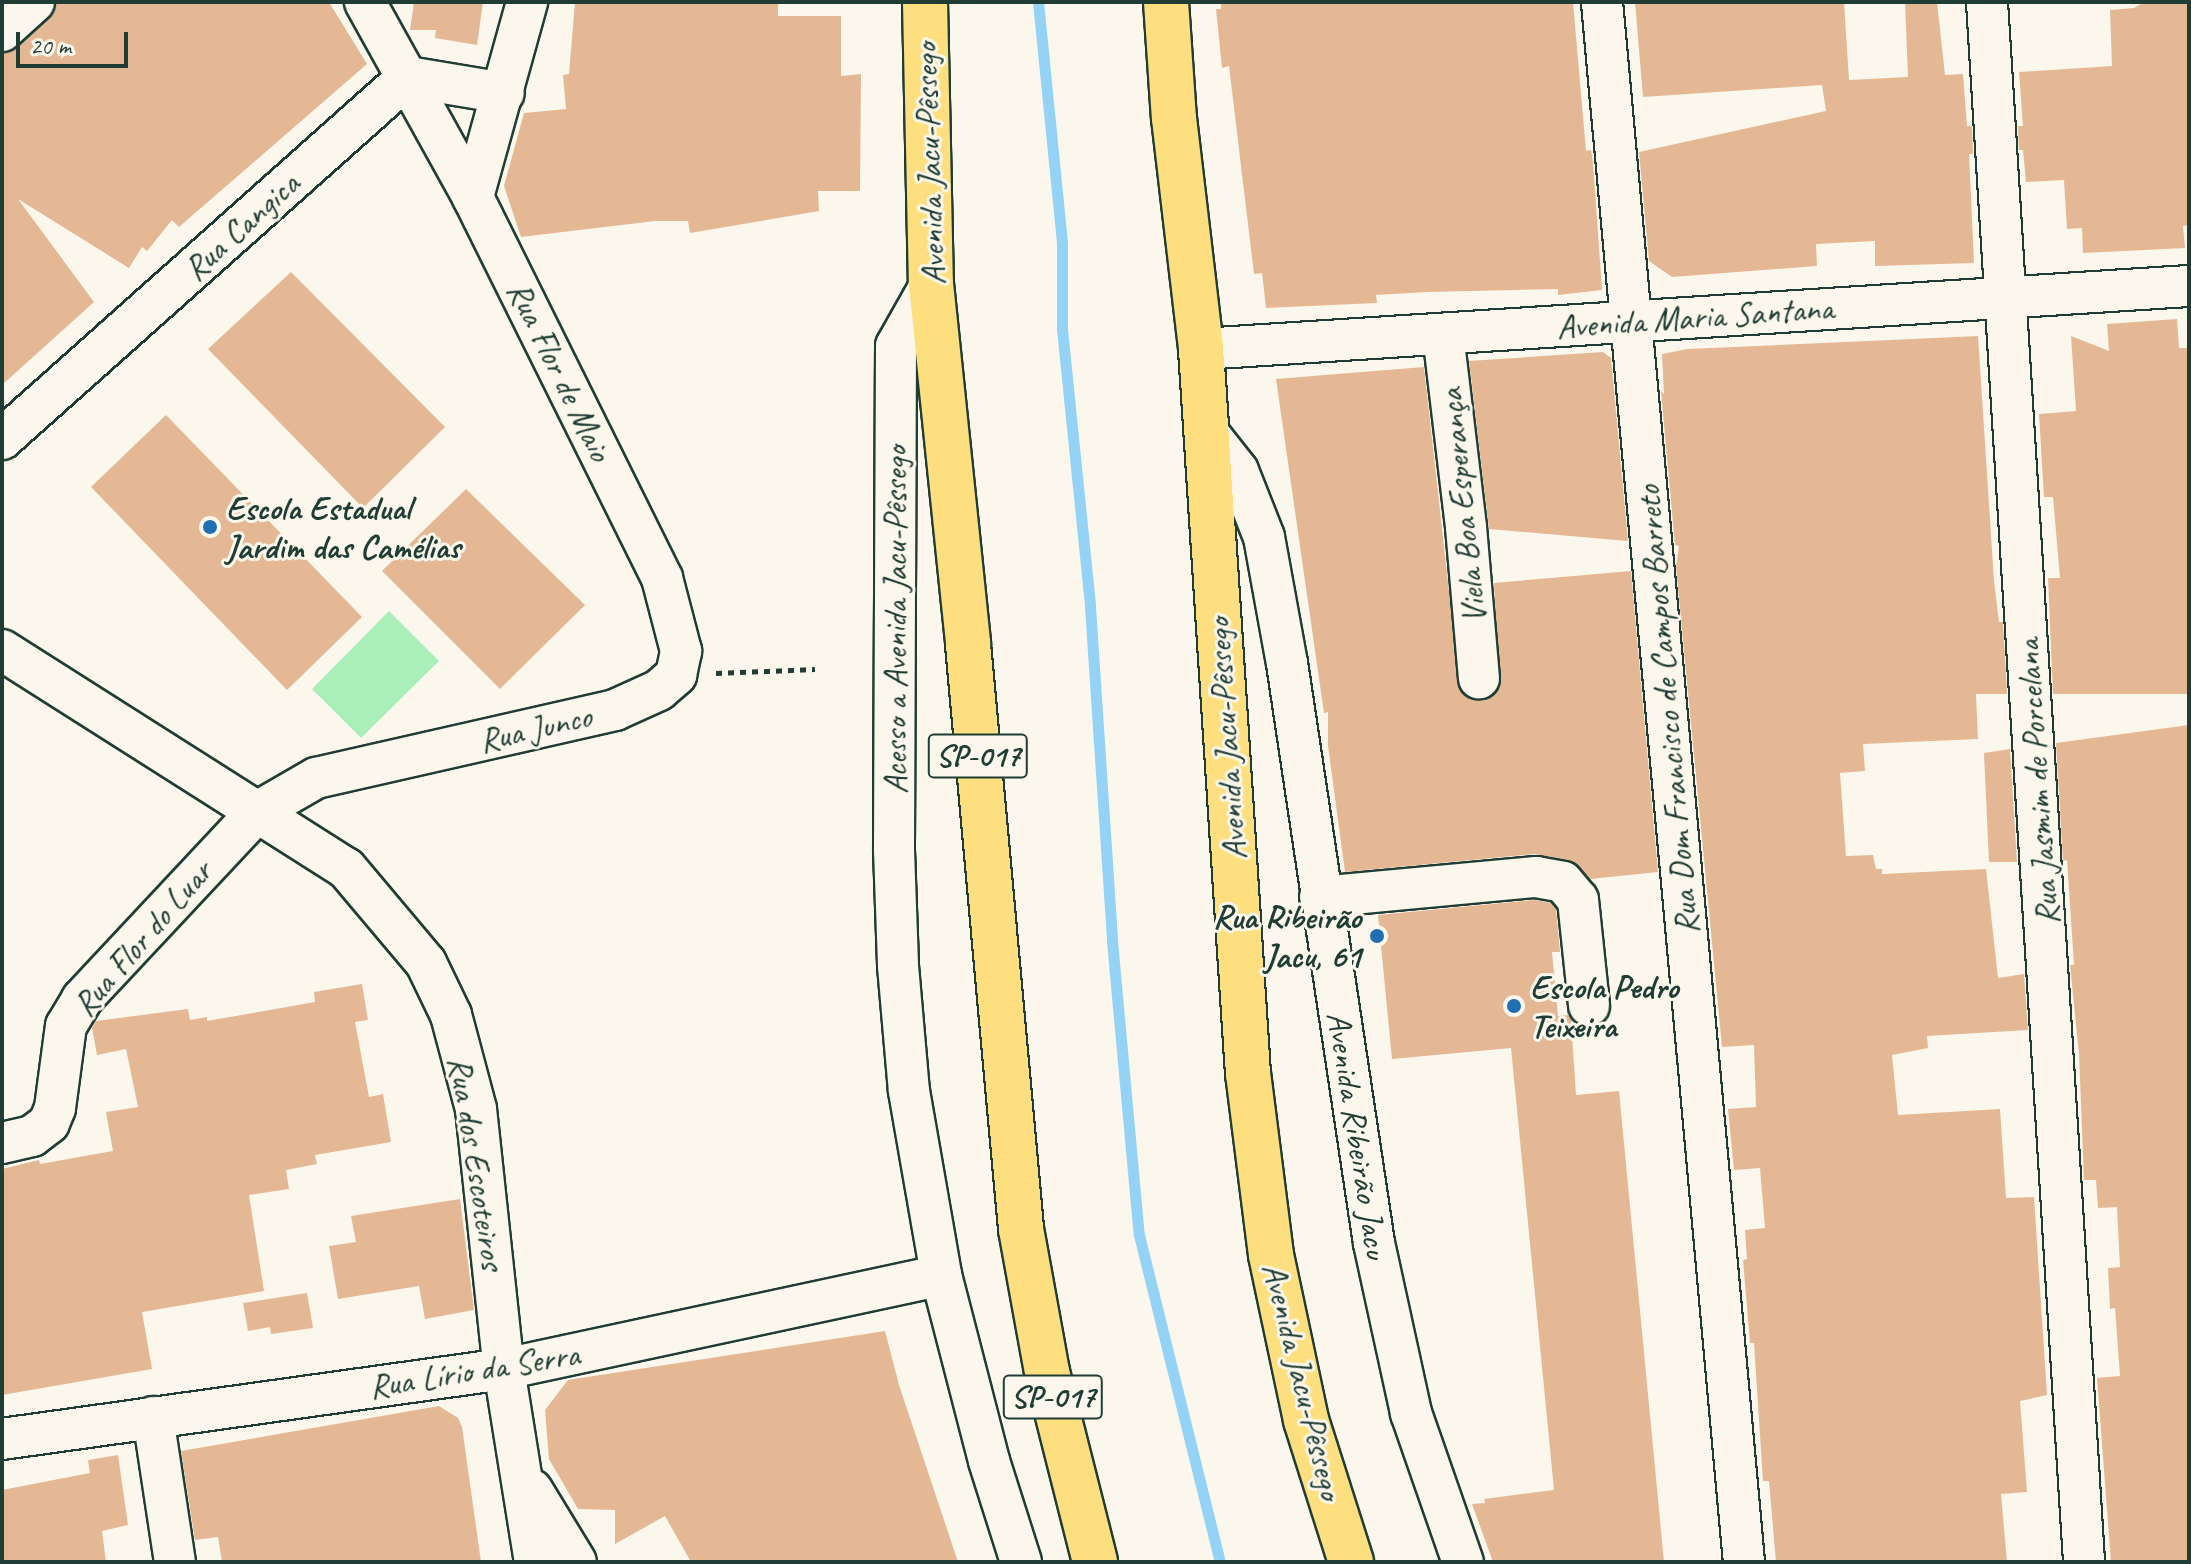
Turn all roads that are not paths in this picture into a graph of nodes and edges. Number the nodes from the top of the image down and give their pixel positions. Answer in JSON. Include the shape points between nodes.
{"nodes":[{"id":1,"x":34,"y":2,"type":"edge"},
{"id":2,"x":365,"y":2,"type":"edge"},
{"id":3,"x":527,"y":2,"type":"edge"},
{"id":4,"x":925,"y":2,"type":"edge"},
{"id":5,"x":1166,"y":2,"type":"edge"},
{"id":6,"x":1602,"y":2,"type":"edge"},
{"id":7,"x":1987,"y":2,"type":"edge"},
{"id":8,"x":2,"y":31,"type":"edge"},
{"id":9,"x":408,"y":77,"type":"junction"},
{"id":10,"x":504,"y":93,"type":"junction"},
{"id":11,"x":473,"y":197,"type":"junction"},
{"id":12,"x":931,"y":284,"type":"junction"},
{"id":13,"x":2189,"y":286,"type":"edge"},
{"id":14,"x":2006,"y":298,"type":"junction"},
{"id":15,"x":1632,"y":321,"type":"junction"},
{"id":16,"x":1443,"y":334,"type":"junction"},
{"id":17,"x":1201,"y":349,"type":"junction"},
{"id":18,"x":1205,"y":429,"type":"junction"},
{"id":19,"x":2,"y":439,"type":"edge"},
{"id":20,"x":2,"y":650,"type":"edge"},
{"id":21,"x":676,"y":675,"type":"joint"},
{"id":22,"x":1479,"y":678,"type":"dead end"},
{"id":23,"x":257,"y":812,"type":"junction"},
{"id":24,"x":1320,"y":897,"type":"junction"},
{"id":25,"x":1589,"y":1005,"type":"dead end"},
{"id":26,"x":2,"y":1143,"type":"edge"},
{"id":27,"x":941,"y":1275,"type":"junction"},
{"id":28,"x":504,"y":1369,"type":"junction"},
{"id":29,"x":153,"y":1417,"type":"junction"},
{"id":30,"x":2,"y":1439,"type":"edge"},
{"id":31,"x":524,"y":1477,"type":"junction"},
{"id":32,"x":175,"y":1562,"type":"edge"},
{"id":33,"x":535,"y":1562,"type":"edge"},
{"id":34,"x":576,"y":1562,"type":"edge"},
{"id":35,"x":1021,"y":1562,"type":"edge"},
{"id":36,"x":1095,"y":1562,"type":"edge"},
{"id":37,"x":1351,"y":1562,"type":"edge"},
{"id":38,"x":1463,"y":1562,"type":"edge"},
{"id":39,"x":1744,"y":1562,"type":"edge"},
{"id":40,"x":2084,"y":1562,"type":"edge"}],
"edges":[{"from":1,"to":8,"type":"street"},
{"from":2,"to":9,"type":"street","name":"Rua Flor de Maio"},
{"from":3,"to":10,"type":"street"},
{"from":4,"to":12,"type":"highway","name":"Avenida Jacu-Pêssego","number":"SP-017"},
{"from":5,"to":17,"type":"highway","name":"Avenida Jacu-Pêssego"},
{"from":6,"to":15,"type":"street","name":"Rua Dom Francisco de Campos Barreto"},
{"from":7,"to":14,"type":"street","name":"Rua Jasmim de Porcelana"},
{"from":9,"to":10,"type":"street"},
{"from":9,"to":11,"type":"street","name":"Rua Flor de Maio"},
{"from":9,"to":19,"type":"street","name":"Rua Cangica"},
{"from":10,"to":11,"type":"street"},
{"from":11,"to":21,"type":"street","name":"Rua Flor de Maio","via":[[662,578],[681,651]]},
{"from":12,"to":27,"type":"street","name":"Acesso a Avenida Jacu-Pêssego","via":[[896,346],[894,850],[909,1091]]},
{"from":12,"to":36,"type":"highway","name":"Avenida Jacu-Pêssego","number":"SP-017","via":[[1021,1229],[1047,1372]]},
{"from":13,"to":14,"type":"street","name":"Avenida Maria Santana"},
{"from":14,"to":15,"type":"street","name":"Avenida Maria Santana"},
{"from":14,"to":40,"type":"street","name":"Rua Jasmim de Porcelana"},
{"from":15,"to":16,"type":"street","name":"Avenida Maria Santana"},
{"from":15,"to":39,"type":"street","name":"Rua Dom Francisco de Campos Barreto"},
{"from":16,"to":17,"type":"street","name":"Avenida Maria Santana"},
{"from":16,"to":22,"type":"street","name":"Viela Boa Esperança"},
{"from":17,"to":18,"type":"highway","name":"Avenida Jacu-Pêssego"},
{"from":18,"to":24,"type":"street","name":"Avenida Ribeirão Jacu","via":[[1238,471],[1264,537]]},
{"from":18,"to":37,"type":"highway","name":"Avenida Jacu-Pêssego","via":[[1248,1073],[1265,1210],[1306,1420]]},
{"from":20,"to":23,"type":"street","name":"Rua dos Escoteiros"},
{"from":21,"to":23,"type":"street","name":"Rua Junco","via":[[659,690],[615,710],[316,778]]},
{"from":23,"to":26,"type":"street","name":"Rua Flor do Luar","via":[[82,999],[66,1026],[49,1123],[32,1136]]},
{"from":23,"to":28,"type":"street","name":"Rua dos Escoteiros","via":[[346,868],[426,963],[451,1015],[476,1109]]},
{"from":24,"to":25,"type":"street","via":[[1536,877],[1563,882],[1578,900]]},
{"from":24,"to":38,"type":"street","name":"Avenida Ribeirão Jacu","via":[[1374,1243],[1411,1413]]},
{"from":27,"to":28,"type":"street","name":"Rua Lírio da Serra"},
{"from":27,"to":35,"type":"street"},
{"from":28,"to":29,"type":"street","name":"Rua Lírio da Serra"},
{"from":28,"to":31,"type":"street","name":"Rua dos Escoteiros"},
{"from":29,"to":30,"type":"street","name":"Rua Lírio da Serra"},
{"from":29,"to":32,"type":"street"},
{"from":31,"to":33,"type":"street","name":"Rua dos Escoteiros"},
{"from":31,"to":34,"type":"street"}]}
